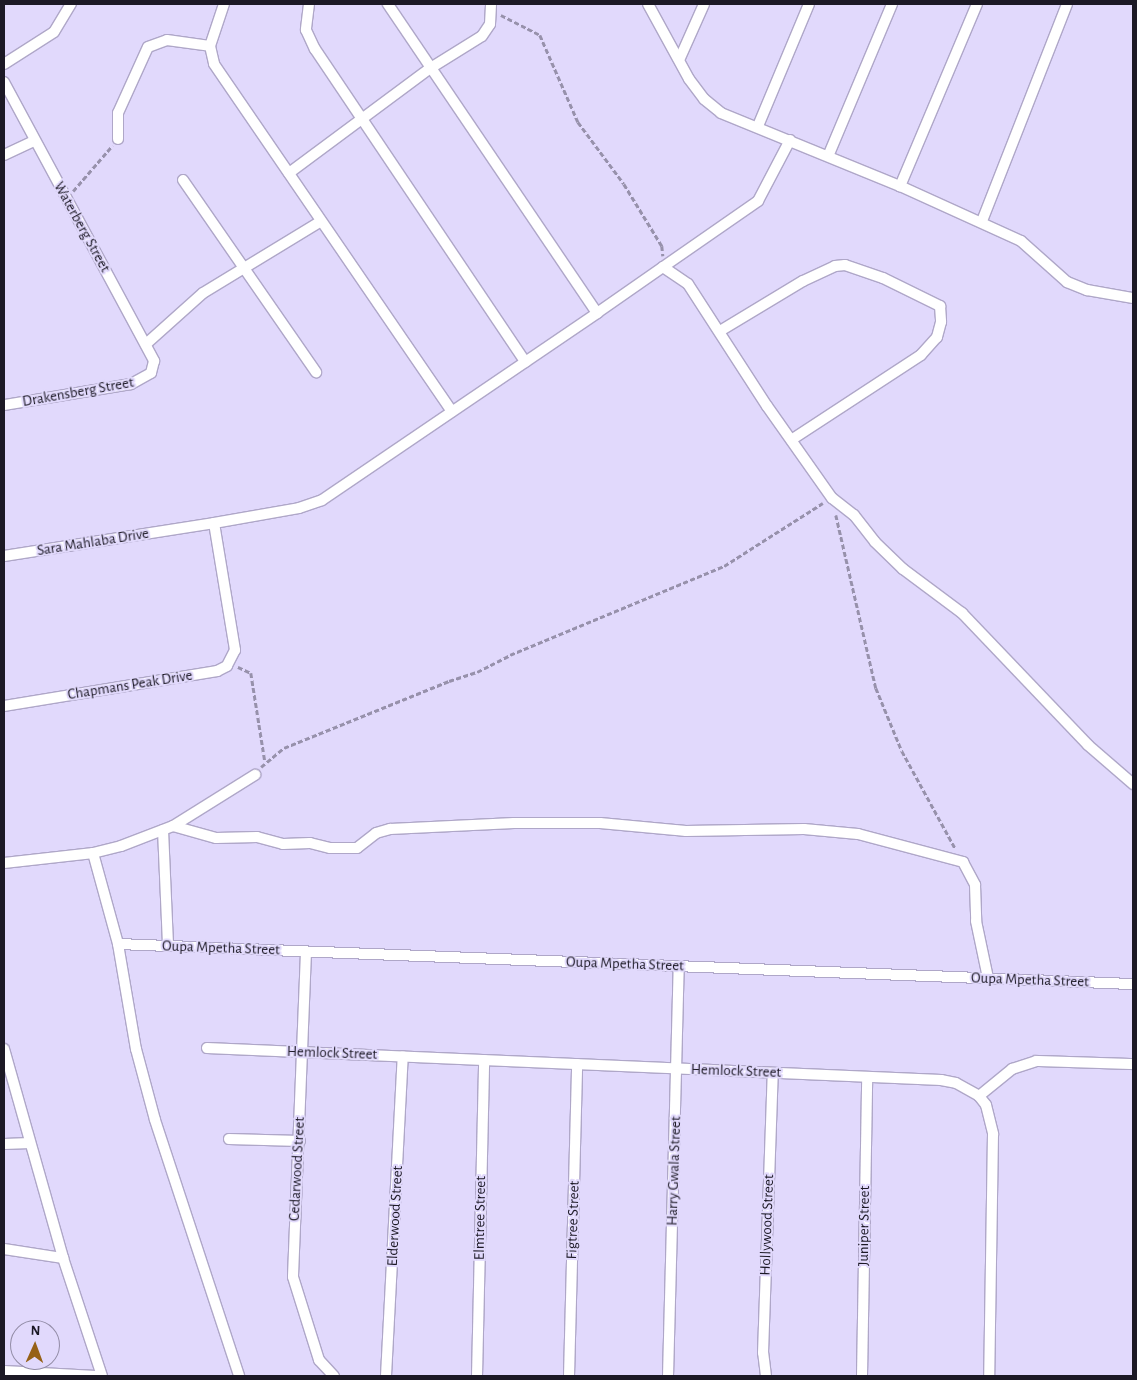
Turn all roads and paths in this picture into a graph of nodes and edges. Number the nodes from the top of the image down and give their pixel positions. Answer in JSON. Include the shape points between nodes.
{"nodes":[{"id":1,"x":71,"y":4,"type":"edge"},
{"id":2,"x":224,"y":4,"type":"edge"},
{"id":3,"x":309,"y":4,"type":"edge"},
{"id":4,"x":388,"y":4,"type":"edge"},
{"id":5,"x":648,"y":4,"type":"edge"},
{"id":6,"x":704,"y":4,"type":"edge"},
{"id":7,"x":809,"y":4,"type":"edge"},
{"id":8,"x":892,"y":4,"type":"edge"},
{"id":9,"x":977,"y":4,"type":"edge"},
{"id":10,"x":1068,"y":4,"type":"edge"},
{"id":11,"x":492,"y":8,"type":"edge"},
{"id":12,"x":210,"y":46,"type":"junction"},
{"id":13,"x":680,"y":58,"type":"junction"},
{"id":14,"x":4,"y":64,"type":"edge"},
{"id":15,"x":430,"y":69,"type":"junction"},
{"id":16,"x":4,"y":82,"type":"edge"},
{"id":17,"x":362,"y":120,"type":"junction"},
{"id":18,"x":758,"y":126,"type":"junction"},
{"id":19,"x":118,"y":139,"type":"joint"},
{"id":20,"x":790,"y":140,"type":"junction"},
{"id":21,"x":34,"y":141,"type":"junction"},
{"id":22,"x":829,"y":154,"type":"junction"},
{"id":23,"x":4,"y":155,"type":"edge"},
{"id":24,"x":289,"y":173,"type":"junction"},
{"id":25,"x":183,"y":180,"type":"dead end"},
{"id":26,"x":900,"y":186,"type":"junction"},
{"id":27,"x":66,"y":199,"type":"junction"},
{"id":28,"x":982,"y":221,"type":"junction"},
{"id":29,"x":320,"y":222,"type":"junction"},
{"id":30,"x":663,"y":267,"type":"junction"},
{"id":31,"x":244,"y":269,"type":"junction"},
{"id":32,"x":1133,"y":298,"type":"edge"},
{"id":33,"x":597,"y":314,"type":"junction"},
{"id":34,"x":720,"y":331,"type":"junction"},
{"id":35,"x":146,"y":344,"type":"junction"},
{"id":36,"x":524,"y":362,"type":"junction"},
{"id":37,"x":316,"y":372,"type":"dead end"},
{"id":38,"x":151,"y":373,"type":"joint"},
{"id":39,"x":4,"y":405,"type":"edge"},
{"id":40,"x":452,"y":411,"type":"junction"},
{"id":41,"x":791,"y":440,"type":"junction"},
{"id":42,"x":832,"y":498,"type":"junction"},
{"id":43,"x":214,"y":523,"type":"junction"},
{"id":44,"x":4,"y":556,"type":"edge"},
{"id":45,"x":230,"y":663,"type":"junction"},
{"id":46,"x":4,"y":706,"type":"edge"},
{"id":47,"x":265,"y":761,"type":"junction"},
{"id":48,"x":255,"y":774,"type":"joint"},
{"id":49,"x":1133,"y":784,"type":"edge"},
{"id":50,"x":173,"y":826,"type":"junction"},
{"id":51,"x":163,"y":830,"type":"junction"},
{"id":52,"x":93,"y":853,"type":"junction"},
{"id":53,"x":963,"y":862,"type":"junction"},
{"id":54,"x":4,"y":863,"type":"edge"},
{"id":55,"x":118,"y":944,"type":"junction"},
{"id":56,"x":168,"y":946,"type":"junction"},
{"id":57,"x":306,"y":952,"type":"junction"},
{"id":58,"x":679,"y":966,"type":"junction"},
{"id":59,"x":988,"y":978,"type":"junction"},
{"id":60,"x":1133,"y":984,"type":"edge"},
{"id":61,"x":207,"y":1048,"type":"dead end"},
{"id":62,"x":4,"y":1049,"type":"edge"},
{"id":63,"x":301,"y":1052,"type":"junction"},
{"id":64,"x":403,"y":1056,"type":"junction"},
{"id":65,"x":484,"y":1060,"type":"junction"},
{"id":66,"x":577,"y":1064,"type":"junction"},
{"id":67,"x":1133,"y":1064,"type":"edge"},
{"id":68,"x":676,"y":1068,"type":"junction"},
{"id":69,"x":772,"y":1073,"type":"junction"},
{"id":70,"x":867,"y":1077,"type":"junction"},
{"id":71,"x":979,"y":1096,"type":"junction"},
{"id":72,"x":229,"y":1139,"type":"dead end"},
{"id":73,"x":300,"y":1141,"type":"junction"},
{"id":74,"x":30,"y":1143,"type":"junction"},
{"id":75,"x":4,"y":1144,"type":"edge"},
{"id":76,"x":4,"y":1249,"type":"edge"},
{"id":77,"x":63,"y":1258,"type":"junction"},
{"id":78,"x":4,"y":1371,"type":"edge"},
{"id":79,"x":96,"y":1376,"type":"edge"},
{"id":80,"x":102,"y":1376,"type":"edge"},
{"id":81,"x":239,"y":1376,"type":"edge"},
{"id":82,"x":334,"y":1376,"type":"edge"},
{"id":83,"x":386,"y":1376,"type":"edge"},
{"id":84,"x":477,"y":1376,"type":"edge"},
{"id":85,"x":569,"y":1376,"type":"edge"},
{"id":86,"x":668,"y":1376,"type":"edge"},
{"id":87,"x":766,"y":1376,"type":"edge"},
{"id":88,"x":862,"y":1376,"type":"edge"},
{"id":89,"x":989,"y":1376,"type":"edge"}],
"edges":[{"from":1,"to":14,"type":"street","via":[[54,32]]},
{"from":2,"to":12,"type":"street"},
{"from":3,"to":17,"type":"street","via":[[306,30]]},
{"from":4,"to":15,"type":"street"},
{"from":5,"to":13,"type":"street"},
{"from":6,"to":13,"type":"street"},
{"from":7,"to":18,"type":"street"},
{"from":8,"to":22,"type":"street"},
{"from":9,"to":26,"type":"street"},
{"from":10,"to":28,"type":"street"},
{"from":11,"to":15,"type":"street","via":[[490,24],[482,36]]},
{"from":11,"to":30,"type":"path","via":[[540,35],[578,122],[624,184],[662,246]]},
{"from":12,"to":19,"type":"street","via":[[167,40],[148,47],[118,113]]},
{"from":12,"to":24,"type":"street","via":[[214,64]]},
{"from":13,"to":18,"type":"street","via":[[689,79],[704,99],[722,113]]},
{"from":15,"to":17,"type":"street"},
{"from":15,"to":33,"type":"street"},
{"from":16,"to":21,"type":"street","name":"Waterberg Street"},
{"from":17,"to":24,"type":"street"},
{"from":17,"to":36,"type":"street"},
{"from":18,"to":20,"type":"street"},
{"from":19,"to":27,"type":"path"},
{"from":20,"to":22,"type":"street"},
{"from":20,"to":30,"type":"street","via":[[758,201]]},
{"from":21,"to":23,"type":"street"},
{"from":21,"to":27,"type":"street","name":"Waterberg Street"},
{"from":22,"to":26,"type":"street"},
{"from":24,"to":29,"type":"street"},
{"from":25,"to":31,"type":"street"},
{"from":26,"to":28,"type":"street"},
{"from":27,"to":35,"type":"street","name":"Waterberg Street"},
{"from":28,"to":32,"type":"street","via":[[1021,241],[1067,282],[1087,290]]},
{"from":29,"to":31,"type":"street"},
{"from":29,"to":40,"type":"street"},
{"from":30,"to":33,"type":"street"},
{"from":30,"to":34,"type":"street","via":[[688,284]]},
{"from":31,"to":35,"type":"street","via":[[203,293]]},
{"from":31,"to":37,"type":"street"},
{"from":33,"to":36,"type":"street"},
{"from":34,"to":41,"type":"street"},
{"from":34,"to":41,"type":"street","via":[[820,271],[840,265],[883,278],[940,306],[941,322],[937,337],[921,356]]},
{"from":35,"to":38,"type":"street","name":"Waterberg Street","via":[[154,361]]},
{"from":36,"to":40,"type":"street"},
{"from":38,"to":39,"type":"street","name":"Drakensberg Street","via":[[131,384]]},
{"from":40,"to":43,"type":"street","via":[[322,500],[299,508]]},
{"from":41,"to":42,"type":"street"},
{"from":42,"to":47,"type":"path","via":[[724,566],[510,655],[477,672],[284,748]]},
{"from":42,"to":49,"type":"street","via":[[854,515],[875,542],[903,569],[962,613],[1088,745]]},
{"from":42,"to":53,"type":"path","via":[[876,688],[902,751]]},
{"from":43,"to":44,"type":"street","name":"Sara Mahlaba Drive"},
{"from":43,"to":45,"type":"street","via":[[235,639]]},
{"from":45,"to":46,"type":"street","name":"Chapmans Peak Drive","via":[[217,671]]},
{"from":45,"to":47,"type":"path","via":[[251,674]]},
{"from":47,"to":48,"type":"path"},
{"from":48,"to":50,"type":"street"},
{"from":50,"to":51,"type":"street"},
{"from":50,"to":53,"type":"street","via":[[216,838],[257,837],[284,844],[310,842],[330,848],[358,848],[376,833],[411,826],[571,823],[686,831],[804,829],[858,834]]},
{"from":51,"to":52,"type":"street"},
{"from":51,"to":56,"type":"street"},
{"from":52,"to":54,"type":"street"},
{"from":52,"to":55,"type":"street"},
{"from":53,"to":59,"type":"street","via":[[975,885],[976,922]]},
{"from":55,"to":56,"type":"street","name":"Oupa Mpetha Street"},
{"from":55,"to":81,"type":"street","via":[[136,1049],[154,1120]]},
{"from":56,"to":57,"type":"street","name":"Oupa Mpetha Street"},
{"from":57,"to":58,"type":"street","name":"Oupa Mpetha Street"},
{"from":57,"to":63,"type":"street","name":"Cedarwood Street"},
{"from":58,"to":59,"type":"street","name":"Oupa Mpetha Street"},
{"from":58,"to":68,"type":"street","name":"Harry Gwala Street"},
{"from":59,"to":60,"type":"street","name":"Oupa Mpetha Street"},
{"from":61,"to":63,"type":"street","name":"Hemlock Street"},
{"from":62,"to":74,"type":"street"},
{"from":63,"to":64,"type":"street","name":"Hemlock Street"},
{"from":63,"to":73,"type":"street","name":"Cedarwood Street"},
{"from":64,"to":65,"type":"street","name":"Hemlock Street"},
{"from":64,"to":83,"type":"street","name":"Elderwood Street"},
{"from":65,"to":66,"type":"street","name":"Hemlock Street"},
{"from":65,"to":84,"type":"street","name":"Elmtree Street"},
{"from":66,"to":68,"type":"street","name":"Hemlock Street"},
{"from":66,"to":85,"type":"street","name":"Figtree Street"},
{"from":67,"to":71,"type":"street","via":[[1036,1061],[1012,1069]]},
{"from":68,"to":69,"type":"street","name":"Hemlock Street"},
{"from":68,"to":86,"type":"street","name":"Harry Gwala Street"},
{"from":69,"to":70,"type":"street","name":"Hemlock Street"},
{"from":69,"to":87,"type":"street","name":"Hollywood Street","via":[[763,1353]]},
{"from":70,"to":71,"type":"street","name":"Hemlock Street","via":[[941,1080],[956,1083]]},
{"from":70,"to":88,"type":"street","name":"Juniper Street"},
{"from":71,"to":89,"type":"street","via":[[989,1113],[994,1134]]},
{"from":72,"to":73,"type":"street"},
{"from":73,"to":82,"type":"street","name":"Cedarwood Street","via":[[293,1277],[319,1360]]},
{"from":74,"to":75,"type":"street"},
{"from":74,"to":77,"type":"street"},
{"from":76,"to":77,"type":"street"},
{"from":77,"to":80,"type":"street"},
{"from":78,"to":79,"type":"street"}]}
